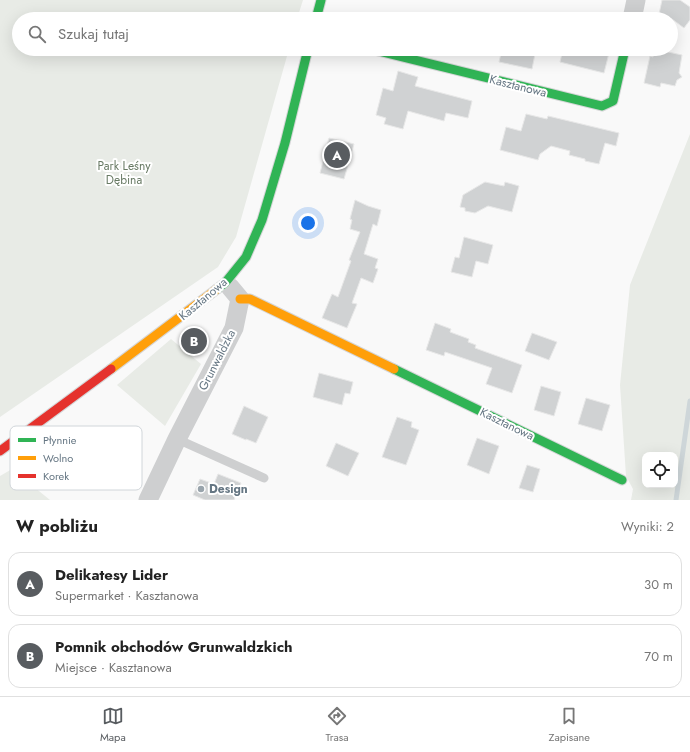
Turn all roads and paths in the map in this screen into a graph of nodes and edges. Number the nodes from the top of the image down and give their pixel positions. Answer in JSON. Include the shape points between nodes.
{"nodes":[{"id":1,"x":321,"y":0,"type":"edge"},
{"id":2,"x":636,"y":0,"type":"edge"},
{"id":3,"x":318,"y":12,"type":"edge"},
{"id":4,"x":633,"y":12,"type":"edge"},
{"id":5,"x":306,"y":56,"type":"edge"},
{"id":6,"x":398,"y":56,"type":"edge"},
{"id":7,"x":623,"y":56,"type":"edge"},
{"id":8,"x":225,"y":282,"type":"junction"},
{"id":9,"x":240,"y":299,"type":"junction"},
{"id":10,"x":34,"y":426,"type":"edge"},
{"id":11,"x":177,"y":439,"type":"junction"},
{"id":12,"x":10,"y":444,"type":"edge"},
{"id":13,"x":0,"y":451,"type":"edge"},
{"id":14,"x":264,"y":478,"type":"dead end"},
{"id":15,"x":622,"y":480,"type":"dead end"},
{"id":16,"x":148,"y":500,"type":"edge"}],
"edges":[{"from":1,"to":3,"type":"street"},
{"from":2,"to":4,"type":"street"},
{"from":5,"to":8,"type":"street","name":"Kasztanowa","via":[[285,143],[262,220],[246,257]]},
{"from":6,"to":7,"type":"street","name":"Kasztanowa","via":[[602,106],[613,101]]},
{"from":8,"to":9,"type":"street"},
{"from":8,"to":10,"type":"street","name":"Kasztanowa"},
{"from":9,"to":11,"type":"street","name":"Grunwaldzka","via":[[234,328]]},
{"from":9,"to":15,"type":"street","name":"Kasztanowa","via":[[250,299]]},
{"from":11,"to":14,"type":"lane"},
{"from":11,"to":16,"type":"street","name":"Grunwaldzka"},
{"from":12,"to":13,"type":"street","name":"Kasztanowa"}]}
